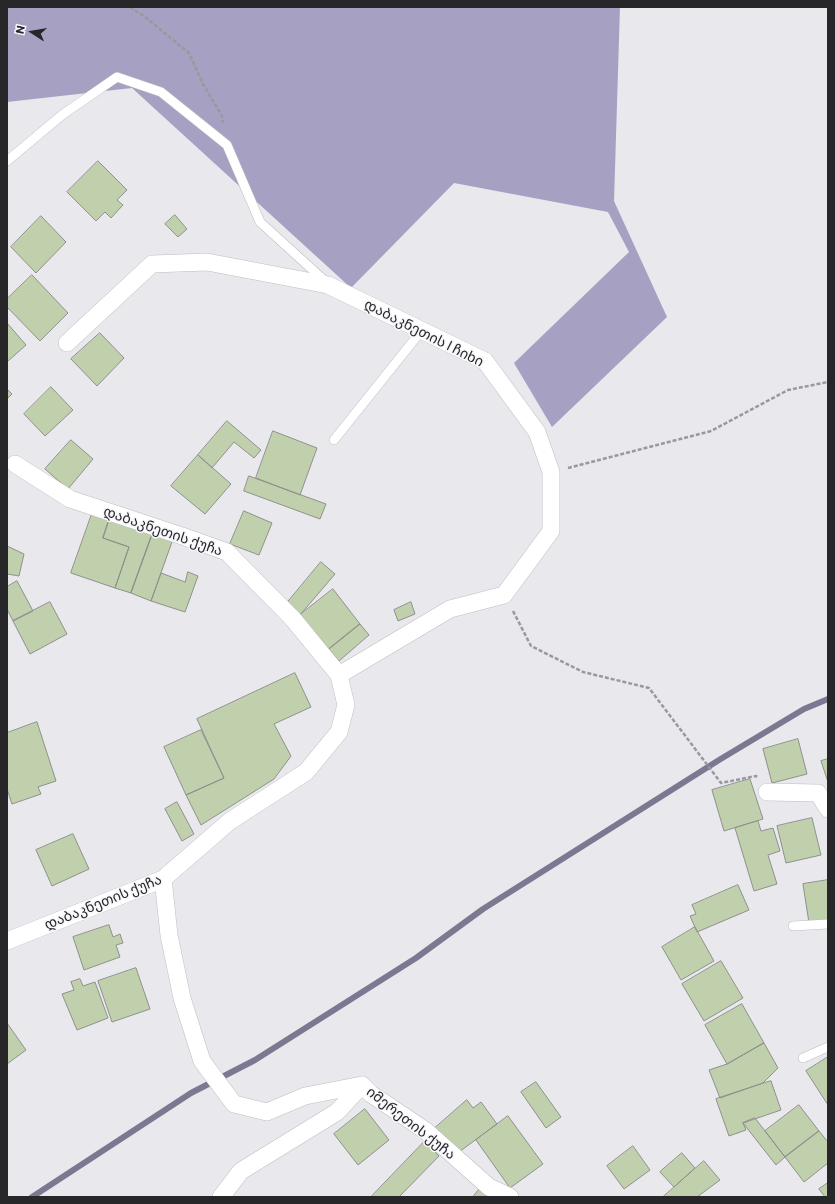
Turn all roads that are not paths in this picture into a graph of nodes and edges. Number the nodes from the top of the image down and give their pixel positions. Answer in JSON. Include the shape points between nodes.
{"nodes":[{"id":1,"x":7,"y":161,"type":"edge"},
{"id":2,"x":328,"y":285,"type":"junction"},
{"id":3,"x":422,"y":330,"type":"junction"},
{"id":4,"x":67,"y":343,"type":"dead end"},
{"id":5,"x":334,"y":440,"type":"dead end"},
{"id":6,"x":11,"y":464,"type":"edge"},
{"id":7,"x":338,"y":675,"type":"junction"},
{"id":8,"x":767,"y":792,"type":"road end"},
{"id":9,"x":828,"y":809,"type":"edge"},
{"id":10,"x":163,"y":879,"type":"junction"},
{"id":11,"x":828,"y":924,"type":"edge"},
{"id":12,"x":793,"y":926,"type":"dead end"},
{"id":13,"x":7,"y":941,"type":"edge"},
{"id":14,"x":828,"y":1047,"type":"edge"},
{"id":15,"x":803,"y":1058,"type":"dead end"},
{"id":16,"x":362,"y":1085,"type":"junction"},
{"id":17,"x":221,"y":1197,"type":"edge"},
{"id":18,"x":510,"y":1197,"type":"edge"}],
"edges":[{"from":1,"to":2,"type":"lane","via":[[62,115],[117,77],[161,92],[227,145],[260,222]]},
{"from":2,"to":3,"type":"street","name":"დაბაკნეთის I ჩიხი"},
{"from":2,"to":4,"type":"street","name":"დაბაკნეთის I ჩიხი","via":[[207,262],[152,264]]},
{"from":3,"to":5,"type":"lane"},
{"from":3,"to":7,"type":"street","name":"დაბაკნეთის I ჩიხი","via":[[485,361],[537,432],[552,472],[551,531],[504,595],[450,608]]},
{"from":6,"to":7,"type":"street","name":"დაბაკნეთის ქუჩა","via":[[70,499],[227,552],[293,619]]},
{"from":7,"to":10,"type":"street","name":"დაბაკნეთის ქუჩა","via":[[346,705],[339,732],[306,772],[230,821]]},
{"from":8,"to":9,"type":"street","via":[[818,793]]},
{"from":10,"to":13,"type":"street","name":"დაბაკნეთის ქუჩა"},
{"from":10,"to":16,"type":"street","via":[[169,935],[182,998],[202,1061],[234,1104],[267,1112],[305,1096]]},
{"from":11,"to":12,"type":"lane"},
{"from":14,"to":15,"type":"lane"},
{"from":16,"to":17,"type":"street","name":"იმერეთის ქუჩა","via":[[337,1112],[241,1171]]},
{"from":16,"to":18,"type":"street","name":"იმერეთის ქუჩა","via":[[371,1094],[426,1131],[489,1187]]}]}
